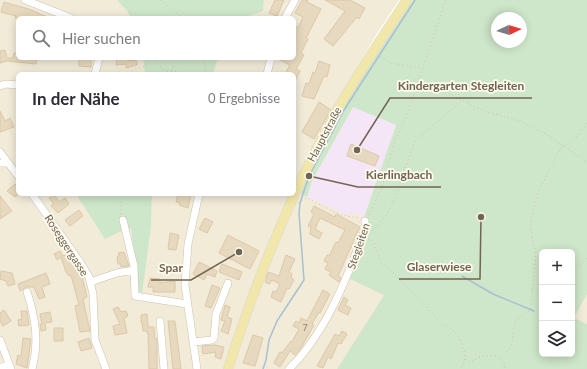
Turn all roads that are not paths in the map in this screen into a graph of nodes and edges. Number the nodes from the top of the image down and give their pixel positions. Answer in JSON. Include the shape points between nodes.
{"nodes":[{"id":1,"x":25,"y":0,"type":"edge"},
{"id":2,"x":295,"y":0,"type":"edge"},
{"id":3,"x":407,"y":0,"type":"edge"},
{"id":4,"x":66,"y":16,"type":"edge"},
{"id":5,"x":287,"y":16,"type":"edge"},
{"id":6,"x":98,"y":60,"type":"edge"},
{"id":7,"x":270,"y":60,"type":"edge"},
{"id":8,"x":96,"y":72,"type":"edge"},
{"id":9,"x":268,"y":72,"type":"edge"},
{"id":10,"x":16,"y":84,"type":"edge"},
{"id":11,"x":0,"y":86,"type":"edge"},
{"id":12,"x":0,"y":152,"type":"edge"},
{"id":13,"x":0,"y":163,"type":"edge"},
{"id":14,"x":8,"y":163,"type":"junction"},
{"id":15,"x":16,"y":173,"type":"edge"},
{"id":16,"x":296,"y":189,"type":"edge"},
{"id":17,"x":33,"y":196,"type":"edge"},
{"id":18,"x":199,"y":196,"type":"edge"},
{"id":19,"x":293,"y":196,"type":"edge"},
{"id":20,"x":123,"y":220,"type":"road end"},
{"id":21,"x":365,"y":221,"type":"road end"},
{"id":22,"x":134,"y":270,"type":"junction"},
{"id":23,"x":90,"y":282,"type":"junction"},
{"id":24,"x":228,"y":282,"type":"dead end"},
{"id":25,"x":28,"y":292,"type":"dead end"},
{"id":26,"x":187,"y":304,"type":"junction"},
{"id":27,"x":160,"y":321,"type":"dead end"},
{"id":28,"x":0,"y":340,"type":"edge"},
{"id":29,"x":194,"y":342,"type":"junction"},
{"id":30,"x":0,"y":367,"type":"edge"},
{"id":31,"x":11,"y":368,"type":"edge"},
{"id":32,"x":32,"y":369,"type":"edge"},
{"id":33,"x":106,"y":369,"type":"edge"},
{"id":34,"x":164,"y":369,"type":"edge"},
{"id":35,"x":197,"y":369,"type":"edge"},
{"id":36,"x":228,"y":369,"type":"edge"},
{"id":37,"x":289,"y":369,"type":"edge"}],
"edges":[{"from":1,"to":4,"type":"street"},
{"from":2,"to":5,"type":"street"},
{"from":3,"to":16,"type":"main road","name":"Hauptstraße","via":[[350,88]]},
{"from":6,"to":8,"type":"street"},
{"from":7,"to":9,"type":"street"},
{"from":10,"to":11,"type":"street"},
{"from":12,"to":14,"type":"street"},
{"from":13,"to":14,"type":"street"},
{"from":14,"to":15,"type":"street"},
{"from":17,"to":23,"type":"street","name":"Roseggergasse","via":[[80,262]]},
{"from":18,"to":26,"type":"street","via":[[188,244],[185,285]]},
{"from":19,"to":36,"type":"main road","name":"Hauptstraße","via":[[250,301]]},
{"from":20,"to":22,"type":"street"},
{"from":21,"to":37,"type":"street","name":"Stegleiten","via":[[365,229],[346,280],[308,347]]},
{"from":22,"to":23,"type":"street"},
{"from":22,"to":26,"type":"street","via":[[135,296]]},
{"from":23,"to":33,"type":"street","name":"Roseggergasse","via":[[95,340]]},
{"from":24,"to":29,"type":"street","via":[[216,314],[214,338]]},
{"from":25,"to":32,"type":"street","via":[[36,328]]},
{"from":26,"to":29,"type":"street"},
{"from":27,"to":34,"type":"street"},
{"from":28,"to":31,"type":"street"},
{"from":29,"to":35,"type":"street"},
{"from":30,"to":31,"type":"street"}]}
